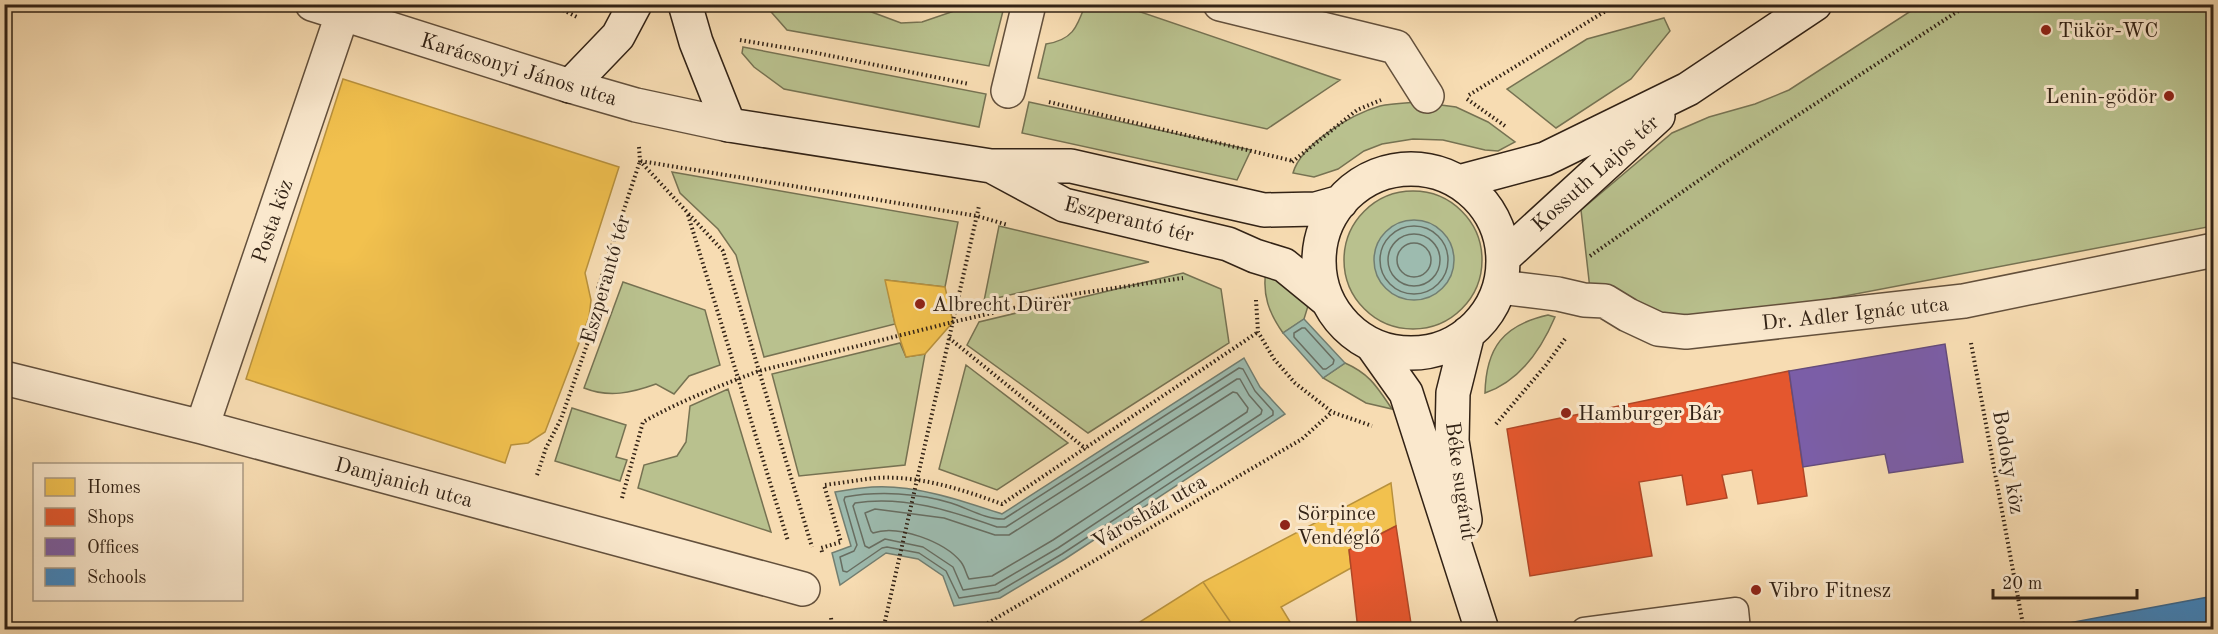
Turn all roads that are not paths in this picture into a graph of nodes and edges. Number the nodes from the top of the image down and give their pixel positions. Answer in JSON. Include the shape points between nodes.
{"nodes":[{"id":1,"x":312,"y":4,"type":"edge"},
{"id":2,"x":635,"y":4,"type":"edge"},
{"id":3,"x":685,"y":4,"type":"edge"},
{"id":4,"x":1029,"y":4,"type":"edge"},
{"id":5,"x":1220,"y":4,"type":"edge"},
{"id":6,"x":1815,"y":4,"type":"edge"},
{"id":7,"x":342,"y":15,"type":"junction"},
{"id":8,"x":570,"y":86,"type":"junction"},
{"id":9,"x":1688,"y":89,"type":"junction"},
{"id":10,"x":1008,"y":92,"type":"road end"},
{"id":11,"x":1427,"y":96,"type":"road end"},
{"id":12,"x":729,"y":125,"type":"junction"},
{"id":13,"x":991,"y":166,"type":"junction"},
{"id":14,"x":1459,"y":182,"type":"junction"},
{"id":15,"x":1341,"y":202,"type":"junction"},
{"id":16,"x":2214,"y":250,"type":"edge"},
{"id":17,"x":1502,"y":272,"type":"junction"},
{"id":18,"x":1328,"y":301,"type":"junction"},
{"id":19,"x":1468,"y":333,"type":"junction"},
{"id":20,"x":1372,"y":345,"type":"junction"},
{"id":21,"x":4,"y":378,"type":"edge"},
{"id":22,"x":202,"y":427,"type":"junction"},
{"id":23,"x":802,"y":590,"type":"road end"},
{"id":24,"x":1483,"y":630,"type":"edge"},
{"id":25,"x":1584,"y":630,"type":"edge"},
{"id":26,"x":1738,"y":630,"type":"edge"}],
"edges":[{"from":1,"to":7,"type":"street","name":"Karácsonyi János utca"},
{"from":2,"to":8,"type":"street","via":[[618,36]]},
{"from":3,"to":12,"type":"street"},
{"from":4,"to":10,"type":"street"},
{"from":5,"to":11,"type":"street","via":[[1396,47]]},
{"from":6,"to":9,"type":"street","name":"Kossuth Lajos tér"},
{"from":7,"to":8,"type":"street","name":"Karácsonyi János utca"},
{"from":7,"to":22,"type":"street","name":"Posta köz"},
{"from":8,"to":12,"type":"street","name":"Karácsonyi János utca"},
{"from":9,"to":14,"type":"street","name":"Kossuth Lajos tér","via":[[1545,159]]},
{"from":9,"to":17,"type":"street","name":"Kossuth Lajos tér"},
{"from":12,"to":13,"type":"street","name":"Karácsonyi János utca"},
{"from":13,"to":15,"type":"street","name":"Eszperantó tér","via":[[1071,166],[1264,210],[1316,209]]},
{"from":13,"to":18,"type":"street","name":"Eszperantó tér","via":[[1064,205],[1227,244],[1284,265]]},
{"from":14,"to":15,"type":"street","via":[[1416,168],[1389,172],[1363,183]]},
{"from":14,"to":17,"type":"street","via":[[1485,206],[1498,230]]},
{"from":15,"to":18,"type":"street","via":[[1328,222],[1320,250],[1321,278]]},
{"from":16,"to":17,"type":"street","name":"Dr. Adler Ignác utca","via":[[1964,301],[1686,332],[1658,330],[1605,301],[1558,294]]},
{"from":17,"to":19,"type":"street","via":[[1489,311]]},
{"from":18,"to":20,"type":"street","via":[[1343,323]]},
{"from":19,"to":20,"type":"street","via":[[1432,351],[1410,353]]},
{"from":19,"to":24,"type":"street","name":"Béke sugárút","via":[[1452,393],[1452,441]]},
{"from":20,"to":24,"type":"street","via":[[1406,393]]},
{"from":21,"to":22,"type":"street","name":"Damjanich utca"},
{"from":22,"to":23,"type":"street","name":"Damjanich utca"},
{"from":25,"to":26,"type":"lane","via":[[1736,610]]}]}
